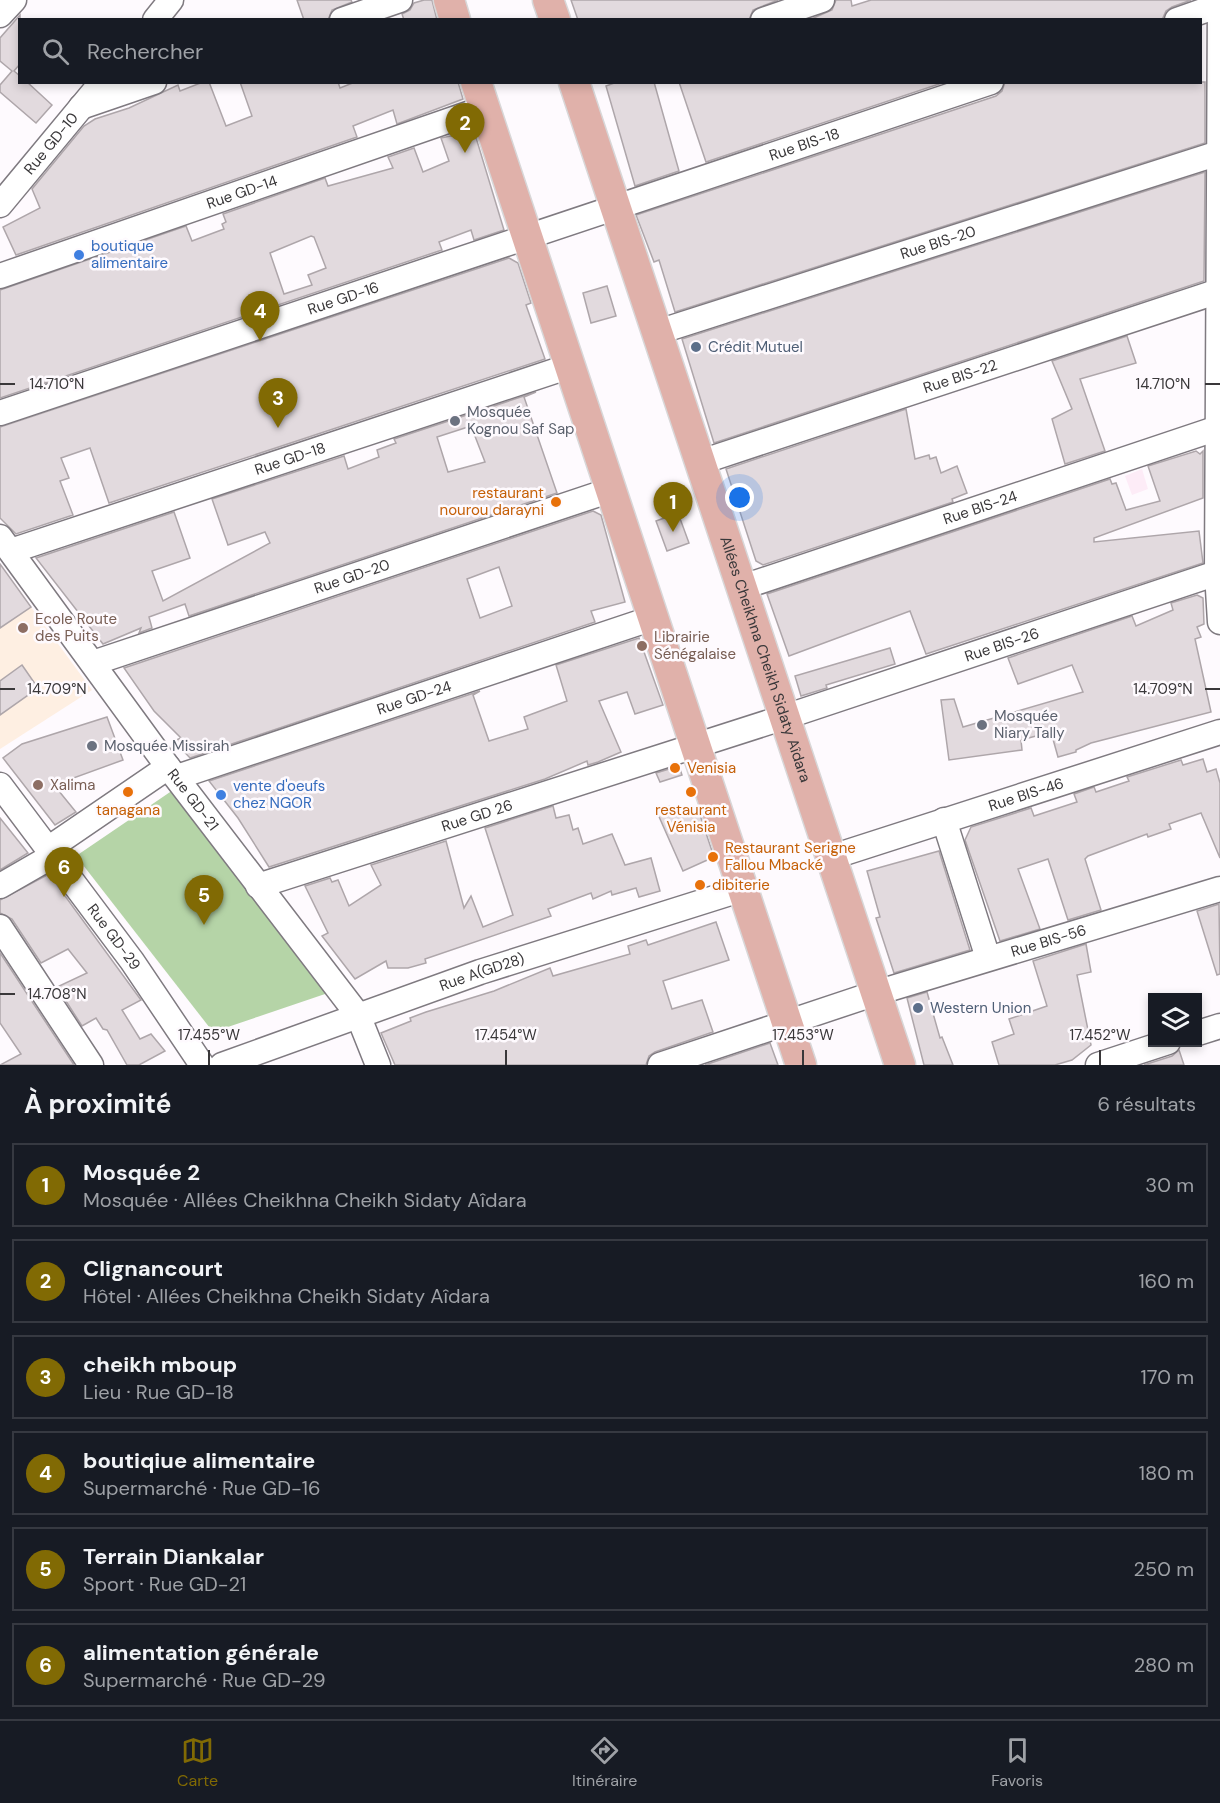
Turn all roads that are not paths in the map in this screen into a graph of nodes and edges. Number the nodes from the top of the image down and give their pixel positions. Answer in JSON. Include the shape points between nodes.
{"nodes":[{"id":1,"x":14,"y":0,"type":"edge"},
{"id":2,"x":171,"y":0,"type":"edge"},
{"id":3,"x":400,"y":0,"type":"edge"},
{"id":4,"x":448,"y":0,"type":"edge"},
{"id":5,"x":548,"y":0,"type":"edge"},
{"id":6,"x":822,"y":0,"type":"edge"},
{"id":7,"x":1220,"y":0,"type":"edge"},
{"id":8,"x":1220,"y":5,"type":"edge"},
{"id":9,"x":0,"y":15,"type":"edge"},
{"id":10,"x":157,"y":18,"type":"edge"},
{"id":11,"x":348,"y":18,"type":"edge"},
{"id":12,"x":454,"y":18,"type":"edge"},
{"id":13,"x":554,"y":18,"type":"edge"},
{"id":14,"x":769,"y":18,"type":"edge"},
{"id":15,"x":1183,"y":18,"type":"edge"},
{"id":16,"x":100,"y":84,"type":"edge"},
{"id":17,"x":148,"y":84,"type":"edge"},
{"id":18,"x":575,"y":84,"type":"edge"},
{"id":19,"x":985,"y":84,"type":"edge"},
{"id":20,"x":480,"y":95,"type":"edge"},
{"id":21,"x":81,"y":107,"type":"junction"},
{"id":22,"x":1219,"y":153,"type":"edge"},
{"id":23,"x":0,"y":205,"type":"edge"},
{"id":24,"x":609,"y":212,"type":"junction"},
{"id":25,"x":532,"y":237,"type":"junction"},
{"id":26,"x":0,"y":276,"type":"edge"},
{"id":27,"x":1219,"y":291,"type":"edge"},
{"id":28,"x":658,"y":332,"type":"junction"},
{"id":29,"x":570,"y":366,"type":"junction"},
{"id":30,"x":0,"y":413,"type":"edge"},
{"id":31,"x":1219,"y":435,"type":"edge"},
{"id":32,"x":701,"y":462,"type":"junction"},
{"id":33,"x":611,"y":490,"type":"junction"},
{"id":34,"x":5,"y":544,"type":"edge"},
{"id":35,"x":1218,"y":573,"type":"junction"},
{"id":36,"x":742,"y":587,"type":"junction"},
{"id":37,"x":653,"y":618,"type":"junction"},
{"id":38,"x":1220,"y":622,"type":"edge"},
{"id":39,"x":93,"y":663,"type":"junction"},
{"id":40,"x":777,"y":719,"type":"junction"},
{"id":41,"x":1220,"y":732,"type":"edge"},
{"id":42,"x":701,"y":743,"type":"junction"},
{"id":43,"x":173,"y":772,"type":"junction"},
{"id":44,"x":0,"y":785,"type":"edge"},
{"id":45,"x":944,"y":820,"type":"junction"},
{"id":46,"x":51,"y":852,"type":"junction"},
{"id":47,"x":832,"y":857,"type":"junction"},
{"id":48,"x":0,"y":886,"type":"edge"},
{"id":49,"x":258,"y":886,"type":"junction"},
{"id":50,"x":1220,"y":888,"type":"edge"},
{"id":51,"x":743,"y":889,"type":"junction"},
{"id":52,"x":0,"y":927,"type":"edge"},
{"id":53,"x":988,"y":958,"type":"junction"},
{"id":54,"x":870,"y":995,"type":"junction"},
{"id":55,"x":358,"y":1015,"type":"junction"},
{"id":56,"x":793,"y":1021,"type":"junction"},
{"id":57,"x":1220,"y":1026,"type":"edge"},
{"id":58,"x":1202,"y":1031,"type":"edge"},
{"id":59,"x":1153,"y":1047,"type":"edge"},
{"id":60,"x":91,"y":1065,"type":"edge"},
{"id":61,"x":202,"y":1065,"type":"edge"},
{"id":62,"x":222,"y":1065,"type":"edge"},
{"id":63,"x":378,"y":1065,"type":"edge"},
{"id":64,"x":660,"y":1065,"type":"edge"},
{"id":65,"x":801,"y":1065,"type":"edge"},
{"id":66,"x":900,"y":1065,"type":"edge"},
{"id":67,"x":1098,"y":1065,"type":"edge"}],
"edges":[{"from":1,"to":9,"type":"street"},
{"from":2,"to":10,"type":"street"},
{"from":3,"to":11,"type":"street"},
{"from":4,"to":12,"type":"main road"},
{"from":5,"to":13,"type":"main road"},
{"from":6,"to":14,"type":"street"},
{"from":7,"to":8,"type":"street"},
{"from":8,"to":15,"type":"street"},
{"from":8,"to":22,"type":"street"},
{"from":16,"to":21,"type":"street","name":"Rue GD-10"},
{"from":17,"to":21,"type":"street"},
{"from":18,"to":24,"type":"main road","name":"Allées Cheikhna Cheikh Sidaty Aîdara"},
{"from":19,"to":24,"type":"street","name":"Rue BIS-18"},
{"from":20,"to":25,"type":"main road"},
{"from":20,"to":26,"type":"street","name":"Rue GD-14"},
{"from":21,"to":23,"type":"street","name":"Rue GD-10"},
{"from":22,"to":27,"type":"street"},
{"from":22,"to":28,"type":"street","name":"Rue BIS-20"},
{"from":24,"to":25,"type":"street","name":"Rue GD-16"},
{"from":24,"to":28,"type":"main road","name":"Allées Cheikhna Cheikh Sidaty Aîdara"},
{"from":25,"to":29,"type":"main road"},
{"from":25,"to":30,"type":"street","name":"Rue GD-16"},
{"from":27,"to":31,"type":"street"},
{"from":27,"to":32,"type":"street","name":"Rue BIS-22"},
{"from":28,"to":32,"type":"main road","name":"Allées Cheikhna Cheikh Sidaty Aîdara"},
{"from":29,"to":33,"type":"main road"},
{"from":29,"to":34,"type":"street","name":"Rue GD-18"},
{"from":31,"to":35,"type":"street"},
{"from":31,"to":36,"type":"street","name":"Rue BIS-24"},
{"from":32,"to":36,"type":"main road","name":"Allées Cheikhna Cheikh Sidaty Aîdara"},
{"from":33,"to":37,"type":"main road"},
{"from":33,"to":39,"type":"street","name":"Rue GD-20"},
{"from":34,"to":39,"type":"street","name":"Rue GD-21"},
{"from":35,"to":38,"type":"street"},
{"from":35,"to":40,"type":"street","name":"Rue BIS-26"},
{"from":36,"to":40,"type":"main road","name":"Allées Cheikhna Cheikh Sidaty Aîdara"},
{"from":37,"to":42,"type":"main road"},
{"from":37,"to":43,"type":"street","name":"Rue GD-24"},
{"from":39,"to":43,"type":"street","name":"Rue GD-21"},
{"from":40,"to":42,"type":"street","name":"Rue BIS-26"},
{"from":40,"to":47,"type":"main road","name":"Allées Cheikhna Cheikh Sidaty Aîdara"},
{"from":41,"to":45,"type":"street","name":"Rue BIS-46"},
{"from":42,"to":49,"type":"street","name":"Rue GD 26"},
{"from":42,"to":51,"type":"main road"},
{"from":43,"to":46,"type":"street","name":"Rue GD-24"},
{"from":43,"to":49,"type":"street","name":"Rue GD-21"},
{"from":44,"to":46,"type":"street","name":"Rue GD-29"},
{"from":45,"to":47,"type":"street","name":"Rue BIS-46"},
{"from":45,"to":53,"type":"street"},
{"from":46,"to":48,"type":"street","name":"Rue GD-24"},
{"from":46,"to":61,"type":"street","name":"Rue GD-29","via":[[132,961]]},
{"from":47,"to":54,"type":"main road","name":"Allées Cheikhna Cheikh Sidaty Aîdara"},
{"from":49,"to":55,"type":"street","name":"Rue GD-21"},
{"from":50,"to":53,"type":"street","name":"Rue BIS-56"},
{"from":51,"to":55,"type":"street","name":"Rue A(GD28)","via":[[491,968]]},
{"from":51,"to":56,"type":"main road"},
{"from":52,"to":60,"type":"street"},
{"from":53,"to":54,"type":"street","name":"Rue BIS-56"},
{"from":54,"to":56,"type":"street","name":"Rue BIS-56"},
{"from":54,"to":66,"type":"main road","name":"Allées Cheikhna Cheikh Sidaty Aîdara"},
{"from":55,"to":62,"type":"street","name":"Rue A(GD28)"},
{"from":55,"to":63,"type":"street","name":"Rue GD-21"},
{"from":56,"to":64,"type":"street","name":"Rue BIS-56"},
{"from":56,"to":65,"type":"main road"},
{"from":57,"to":58,"type":"street"},
{"from":59,"to":67,"type":"street"}]}
